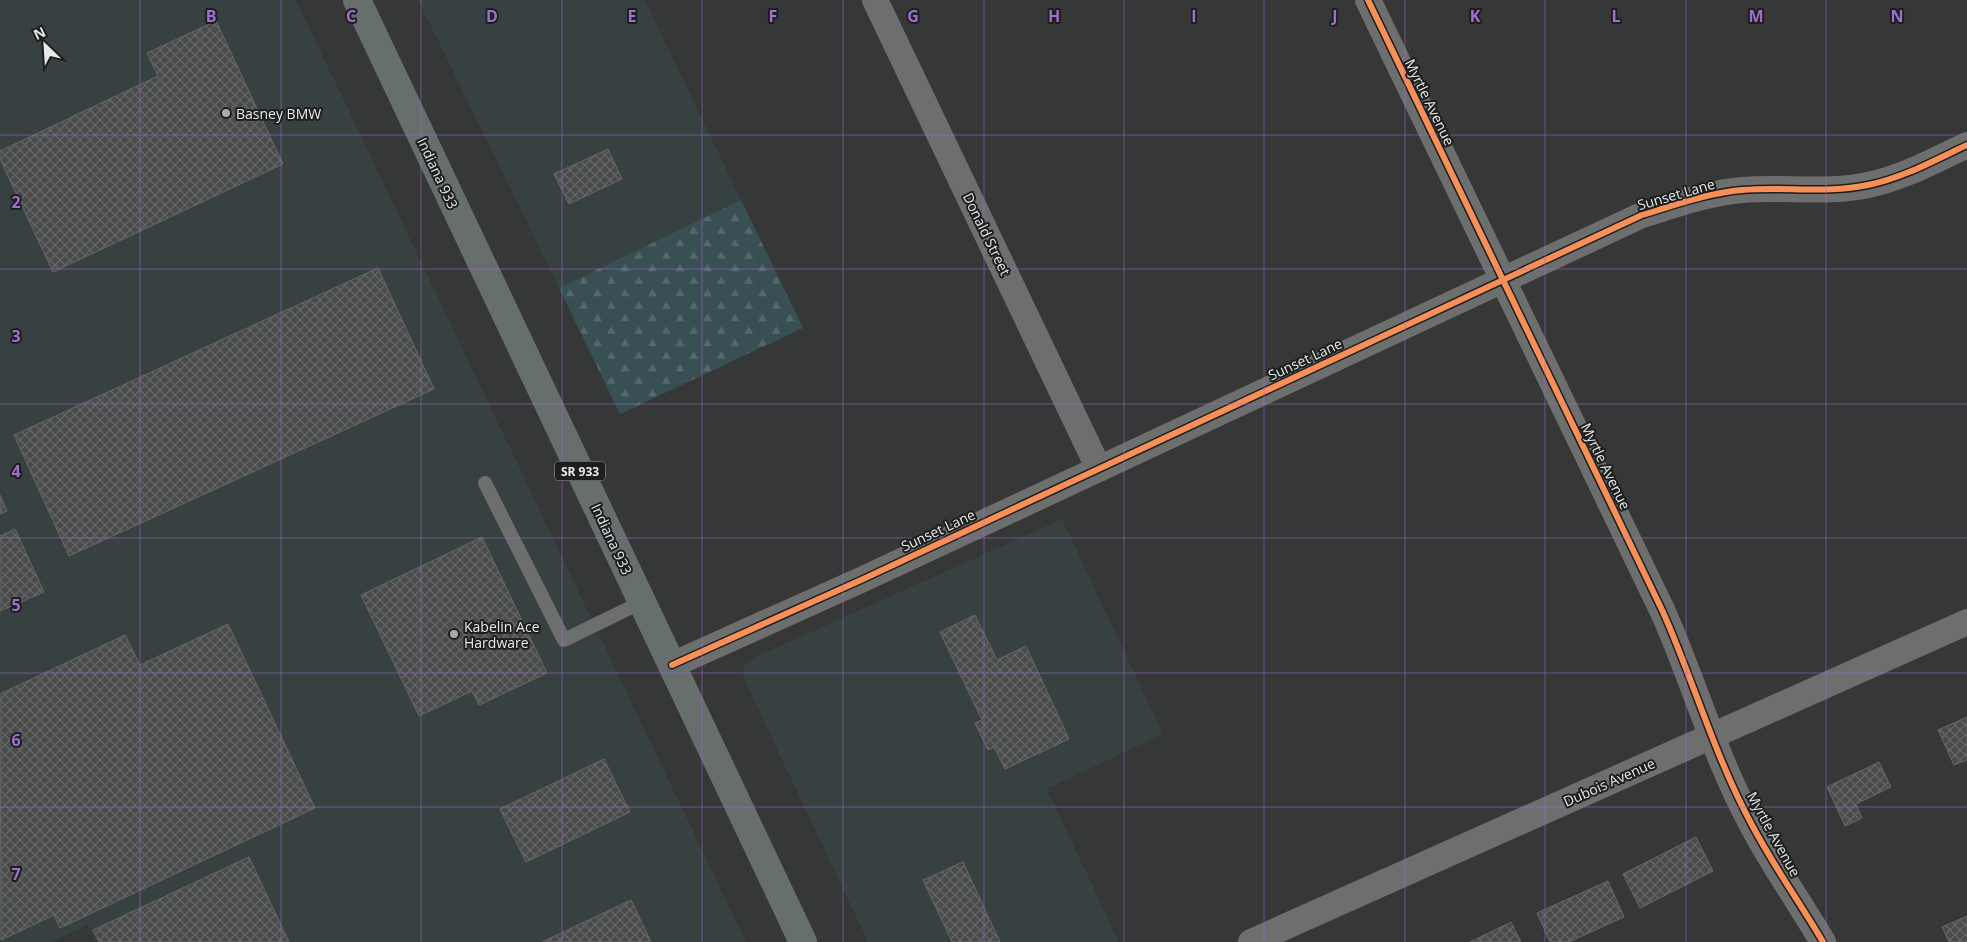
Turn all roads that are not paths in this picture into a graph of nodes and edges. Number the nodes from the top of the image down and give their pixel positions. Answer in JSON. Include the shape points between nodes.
{"nodes":[{"id":1,"x":357,"y":0,"type":"edge"},
{"id":2,"x":875,"y":0,"type":"edge"},
{"id":3,"x":1368,"y":0,"type":"edge"},
{"id":4,"x":1967,"y":145,"type":"edge"},
{"id":5,"x":1502,"y":281,"type":"junction"},
{"id":6,"x":1099,"y":468,"type":"junction"},
{"id":7,"x":485,"y":483,"type":"dead end"},
{"id":8,"x":642,"y":602,"type":"junction"},
{"id":9,"x":1967,"y":622,"type":"edge"},
{"id":10,"x":672,"y":665,"type":"junction"},
{"id":11,"x":1711,"y":737,"type":"junction"},
{"id":12,"x":803,"y":942,"type":"edge"},
{"id":13,"x":1251,"y":942,"type":"edge"},
{"id":14,"x":1823,"y":942,"type":"edge"}],
"edges":[{"from":1,"to":8,"type":"main road","name":"Indiana 933","number":"SR 933"},
{"from":2,"to":6,"type":"street","name":"Donald Street"},
{"from":3,"to":5,"type":"street","name":"Myrtle Avenue"},
{"from":4,"to":5,"type":"street","name":"Sunset Lane","via":[[1901,176],[1869,185],[1837,190],[1741,190],[1696,198],[1642,215]]},
{"from":5,"to":6,"type":"street","name":"Sunset Lane"},
{"from":5,"to":11,"type":"street","name":"Myrtle Avenue","via":[[1663,612]]},
{"from":6,"to":10,"type":"street","name":"Sunset Lane"},
{"from":7,"to":8,"type":"lane","via":[[564,640]]},
{"from":8,"to":10,"type":"main road","name":"Indiana 933","number":"SR 933"},
{"from":9,"to":11,"type":"street","name":"Dubois Avenue"},
{"from":10,"to":12,"type":"main road","name":"Indiana 933","number":"SR 933"},
{"from":11,"to":13,"type":"street","name":"Dubois Avenue"},
{"from":11,"to":14,"type":"street","name":"Myrtle Avenue","via":[[1752,826]]}]}
